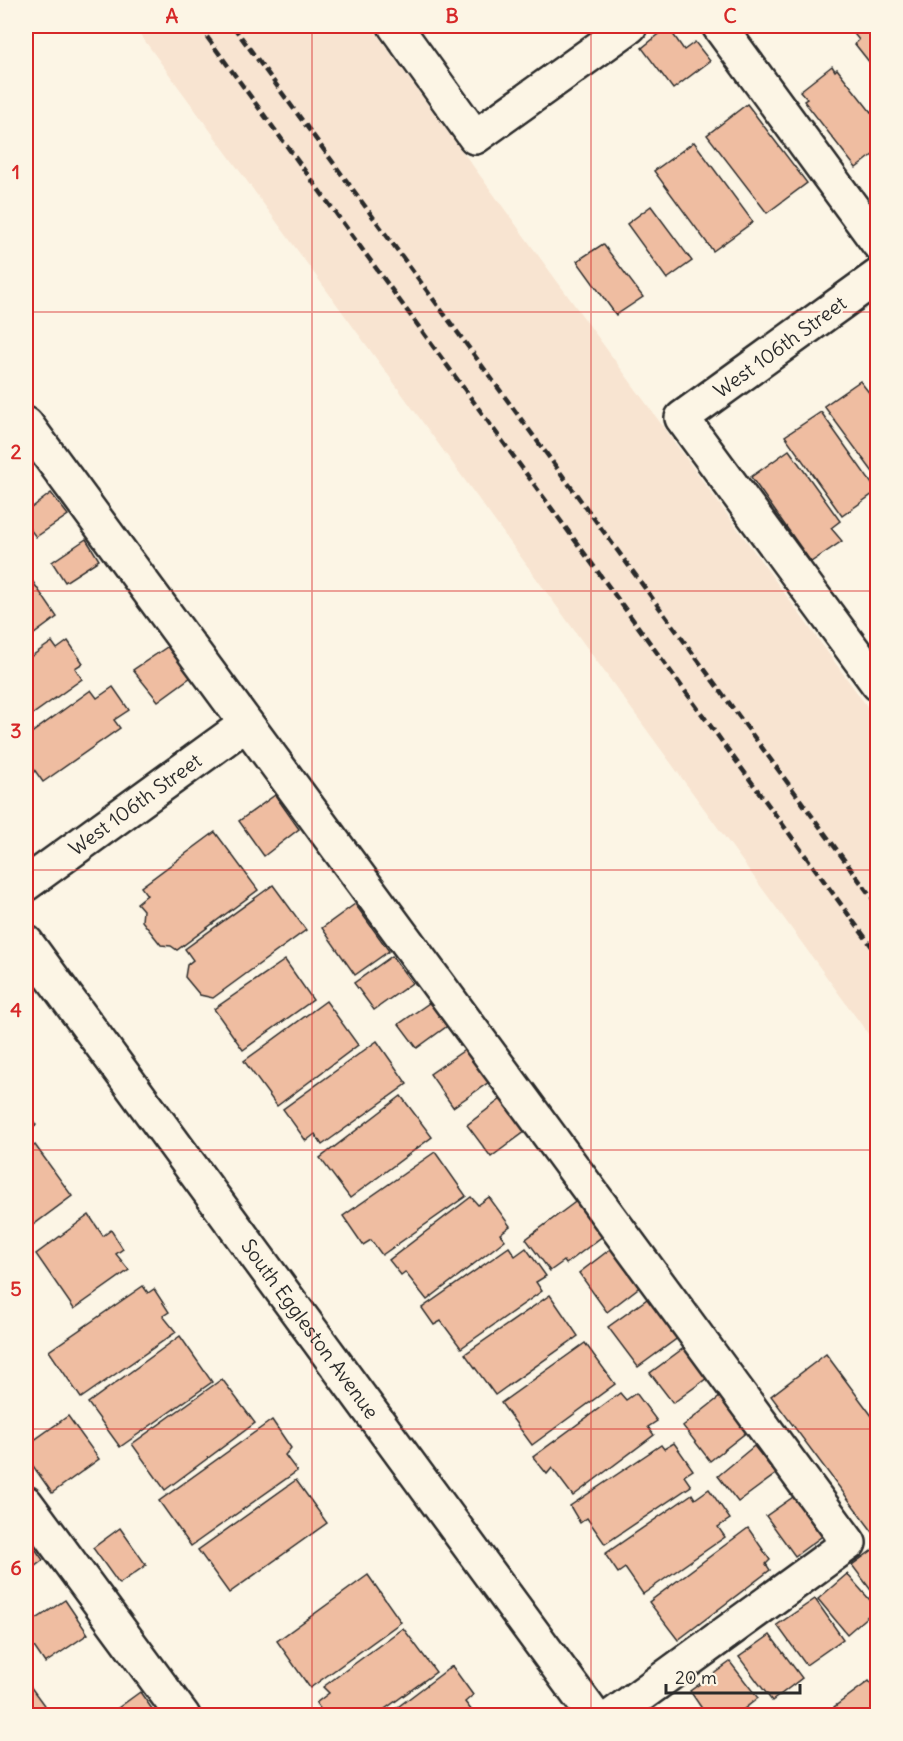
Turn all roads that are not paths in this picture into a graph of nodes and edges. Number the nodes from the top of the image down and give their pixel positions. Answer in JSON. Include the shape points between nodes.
{"nodes":[{"id":1,"x":395,"y":26,"type":"edge"},
{"id":2,"x":630,"y":26,"type":"edge"},
{"id":3,"x":719,"y":26,"type":"edge"},
{"id":4,"x":878,"y":243,"type":"edge"},
{"id":5,"x":878,"y":276,"type":"edge"},
{"id":6,"x":26,"y":424,"type":"edge"},
{"id":7,"x":876,"y":678,"type":"edge"},
{"id":8,"x":246,"y":724,"type":"junction"},
{"id":9,"x":26,"y":884,"type":"edge"},
{"id":10,"x":26,"y":942,"type":"edge"},
{"id":11,"x":26,"y":1503,"type":"edge"},
{"id":12,"x":183,"y":1716,"type":"edge"},
{"id":13,"x":594,"y":1716,"type":"edge"},
{"id":14,"x":612,"y":1716,"type":"edge"}],
"edges":[{"from":1,"to":2,"type":"street","via":[[475,137]]},
{"from":3,"to":4,"type":"street"},
{"from":5,"to":7,"type":"street","name":"West 106th Street","via":[[682,418]]},
{"from":6,"to":8,"type":"street"},
{"from":8,"to":9,"type":"street","name":"West 106th Street"},
{"from":8,"to":14,"type":"street","via":[[849,1543]]},
{"from":10,"to":13,"type":"street","name":"South Eggleston Avenue"},
{"from":11,"to":12,"type":"street"}]}
